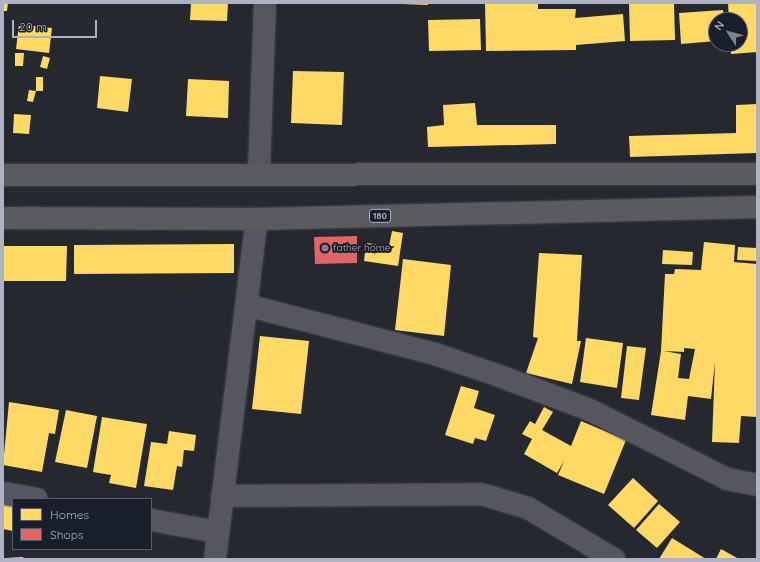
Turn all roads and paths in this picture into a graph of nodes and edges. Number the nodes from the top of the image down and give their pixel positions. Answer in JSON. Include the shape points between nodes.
{"nodes":[{"id":1,"x":265,"y":3,"type":"edge"},
{"id":2,"x":259,"y":173,"type":"junction"},
{"id":3,"x":757,"y":174,"type":"edge"},
{"id":4,"x":3,"y":175,"type":"edge"},
{"id":5,"x":757,"y":207,"type":"edge"},
{"id":6,"x":3,"y":218,"type":"edge"},
{"id":7,"x":257,"y":219,"type":"junction"},
{"id":8,"x":246,"y":305,"type":"junction"},
{"id":9,"x":757,"y":485,"type":"edge"},
{"id":10,"x":3,"y":493,"type":"edge"},
{"id":11,"x":222,"y":496,"type":"junction"},
{"id":12,"x":30,"y":498,"type":"edge"},
{"id":13,"x":152,"y":520,"type":"edge"},
{"id":14,"x":218,"y":532,"type":"junction"},
{"id":15,"x":215,"y":559,"type":"edge"},
{"id":16,"x":614,"y":559,"type":"edge"}],
"edges":[{"from":1,"to":2,"type":"street"},
{"from":2,"to":3,"type":"highway"},
{"from":2,"to":4,"type":"highway"},
{"from":5,"to":7,"type":"highway","number":"180"},
{"from":6,"to":7,"type":"highway","number":"180"},
{"from":7,"to":8,"type":"street"},
{"from":8,"to":9,"type":"street","via":[[435,354],[497,375],[590,410],[727,479]]},
{"from":8,"to":11,"type":"street"},
{"from":10,"to":12,"type":"street"},
{"from":11,"to":14,"type":"street"},
{"from":11,"to":16,"type":"street","via":[[481,494],[528,508]]},
{"from":13,"to":14,"type":"street"},
{"from":14,"to":15,"type":"street"}]}
